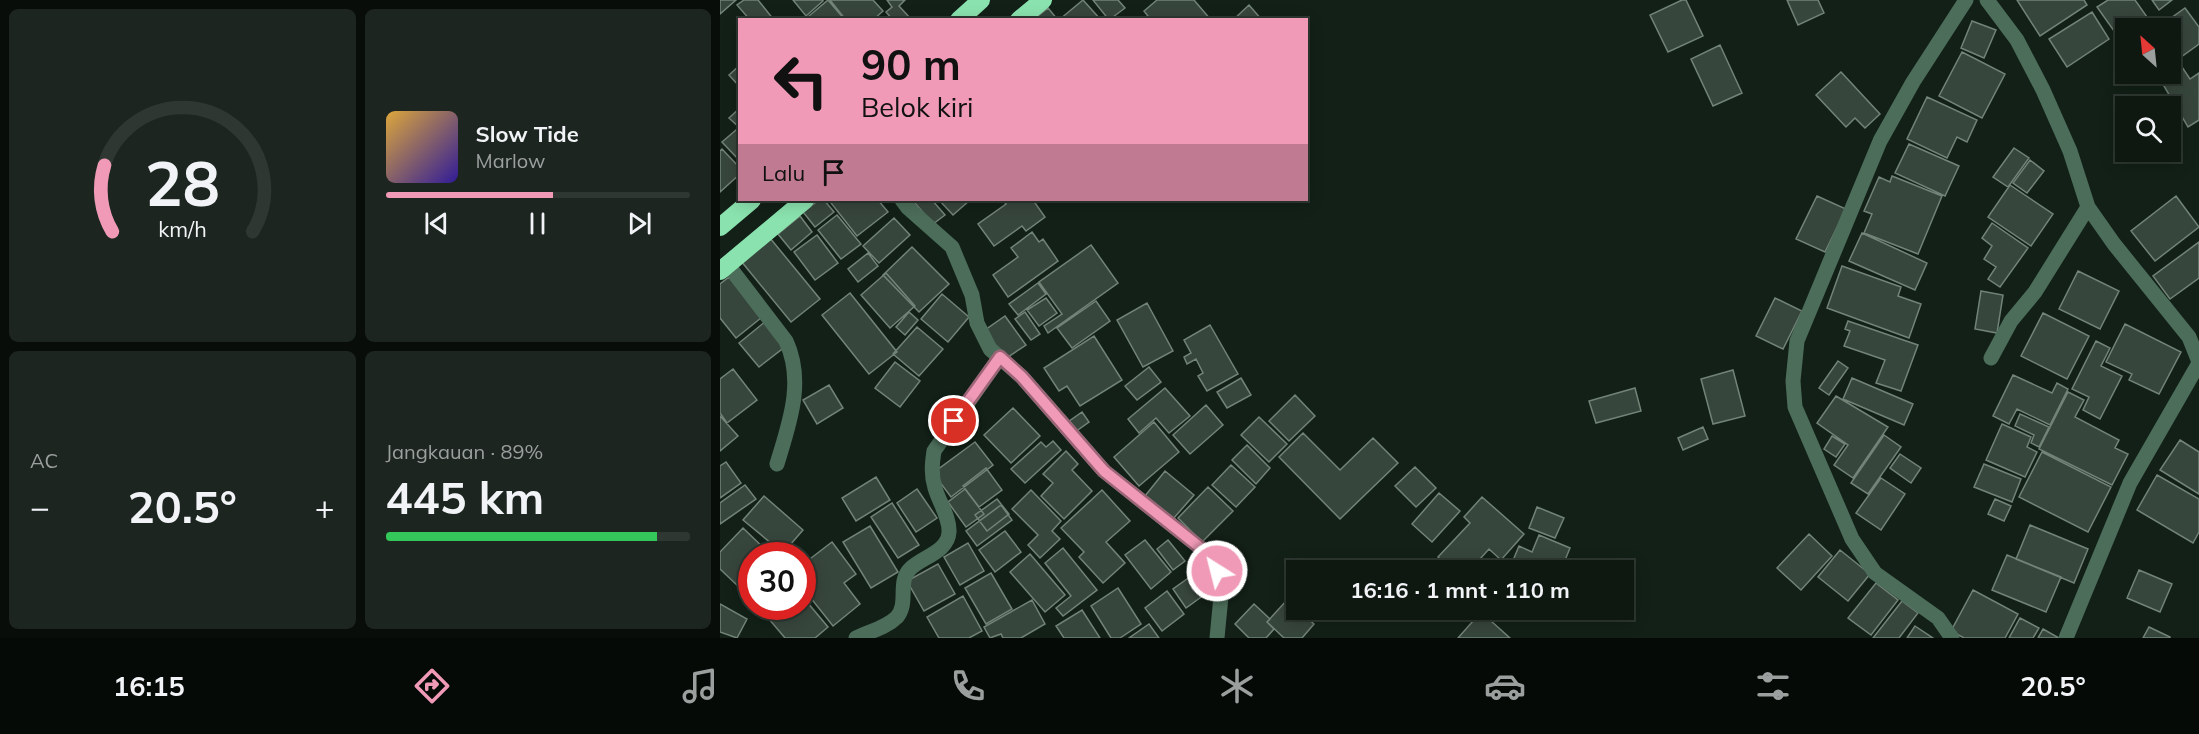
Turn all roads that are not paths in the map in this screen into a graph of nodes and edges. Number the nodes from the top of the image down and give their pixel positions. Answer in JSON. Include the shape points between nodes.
{"nodes":[{"id":1,"x":981,"y":0,"type":"edge"},
{"id":2,"x":1043,"y":0,"type":"edge"},
{"id":3,"x":1966,"y":0,"type":"edge"},
{"id":4,"x":1988,"y":0,"type":"edge"},
{"id":5,"x":961,"y":18,"type":"edge"},
{"id":6,"x":1021,"y":18,"type":"edge"},
{"id":7,"x":751,"y":201,"type":"edge"},
{"id":8,"x":804,"y":201,"type":"edge"},
{"id":9,"x":903,"y":201,"type":"edge"},
{"id":10,"x":2088,"y":207,"type":"junction"},
{"id":11,"x":720,"y":227,"type":"edge"},
{"id":12,"x":724,"y":268,"type":"edge"},
{"id":13,"x":1000,"y":357,"type":"junction"},
{"id":14,"x":1991,"y":358,"type":"dead end"},
{"id":15,"x":2199,"y":362,"type":"edge"},
{"id":16,"x":777,"y":464,"type":"dead end"},
{"id":17,"x":856,"y":638,"type":"edge"},
{"id":18,"x":1217,"y":638,"type":"edge"},
{"id":19,"x":1952,"y":638,"type":"edge"},
{"id":20,"x":2066,"y":638,"type":"edge"}],
"edges":[{"from":1,"to":5,"type":"highway"},
{"from":2,"to":6,"type":"highway"},
{"from":3,"to":19,"type":"street","via":[[1880,141],[1797,341],[1792,381],[1795,407],[1852,539],[1875,573],[1938,618]]},
{"from":4,"to":10,"type":"street","via":[[2017,40],[2043,90]]},
{"from":7,"to":11,"type":"highway"},
{"from":8,"to":12,"type":"highway"},
{"from":9,"to":13,"type":"street","via":[[951,247],[972,295],[977,323],[990,349]]},
{"from":10,"to":14,"type":"street","via":[[2035,292],[2011,321]]},
{"from":10,"to":15,"type":"street","via":[[2189,337]]},
{"from":12,"to":16,"type":"street","via":[[773,323],[792,355],[795,402]]},
{"from":13,"to":17,"type":"street","via":[[934,452],[932,470],[948,524],[946,541],[908,571],[898,615],[887,626]]},
{"from":13,"to":18,"type":"street","via":[[1104,471],[1207,553],[1222,586]]},
{"from":15,"to":20,"type":"street","via":[[2130,483]]}]}
